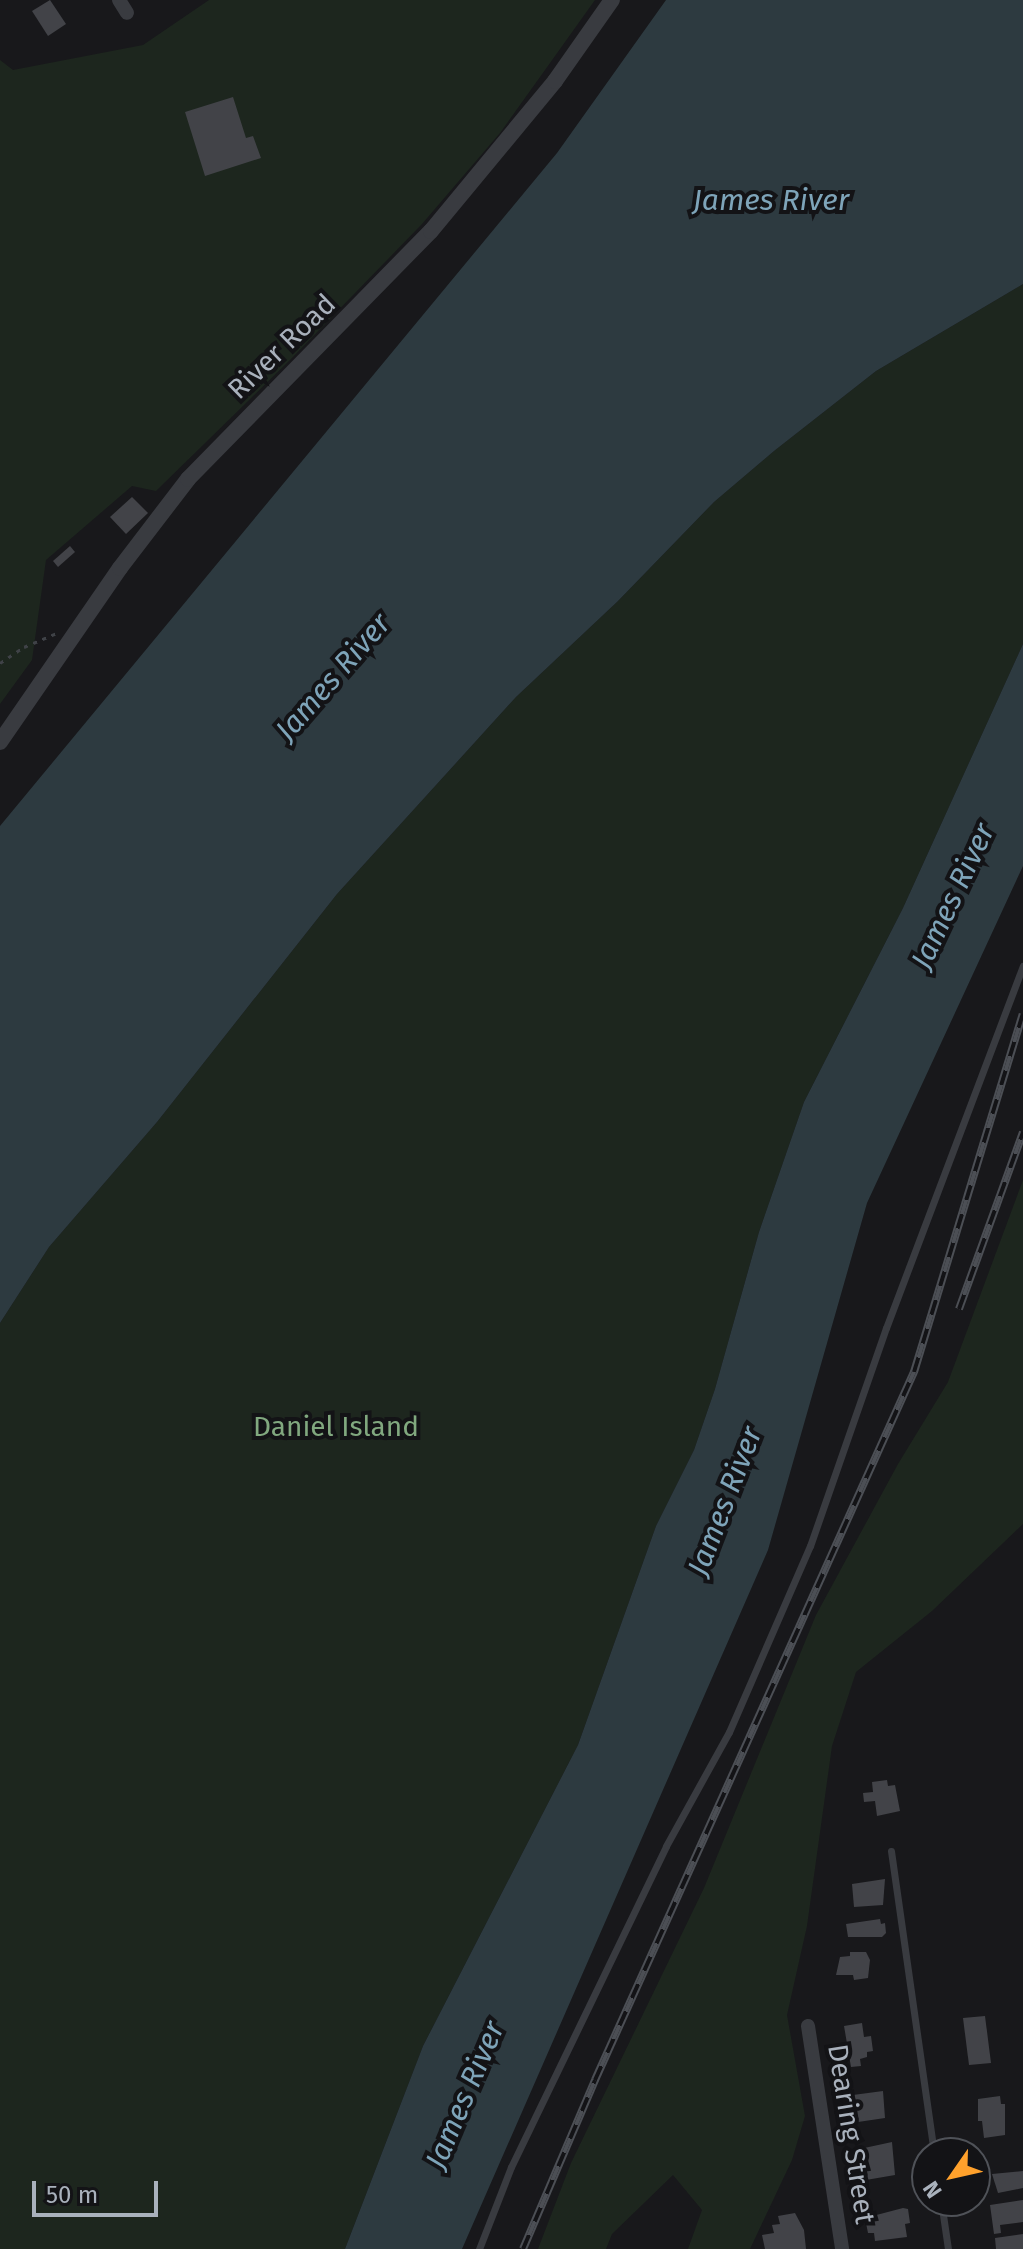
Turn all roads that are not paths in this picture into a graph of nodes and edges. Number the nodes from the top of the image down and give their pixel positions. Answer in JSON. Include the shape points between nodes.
{"nodes":[{"id":1,"x":119,"y":0,"type":"edge"},
{"id":2,"x":612,"y":0,"type":"edge"},
{"id":3,"x":127,"y":13,"type":"dead end"},
{"id":4,"x":0,"y":742,"type":"edge"},
{"id":5,"x":1023,"y":966,"type":"edge"},
{"id":6,"x":891,"y":1851,"type":"dead end"},
{"id":7,"x":808,"y":2026,"type":"dead end"},
{"id":8,"x":932,"y":2137,"type":"edge"},
{"id":9,"x":943,"y":2217,"type":"edge"},
{"id":10,"x":479,"y":2249,"type":"edge"},
{"id":11,"x":842,"y":2249,"type":"edge"},
{"id":12,"x":948,"y":2249,"type":"edge"}],
"edges":[{"from":1,"to":3,"type":"street"},
{"from":2,"to":4,"type":"street","name":"River Road","via":[[494,158],[348,320],[215,449],[120,568]]},
{"from":5,"to":10,"type":"lane","via":[[804,1560],[729,1732],[666,1846],[511,2167]]},
{"from":6,"to":8,"type":"lane"},
{"from":7,"to":11,"type":"street","name":"Dearing Street"},
{"from":9,"to":12,"type":"lane"}]}
